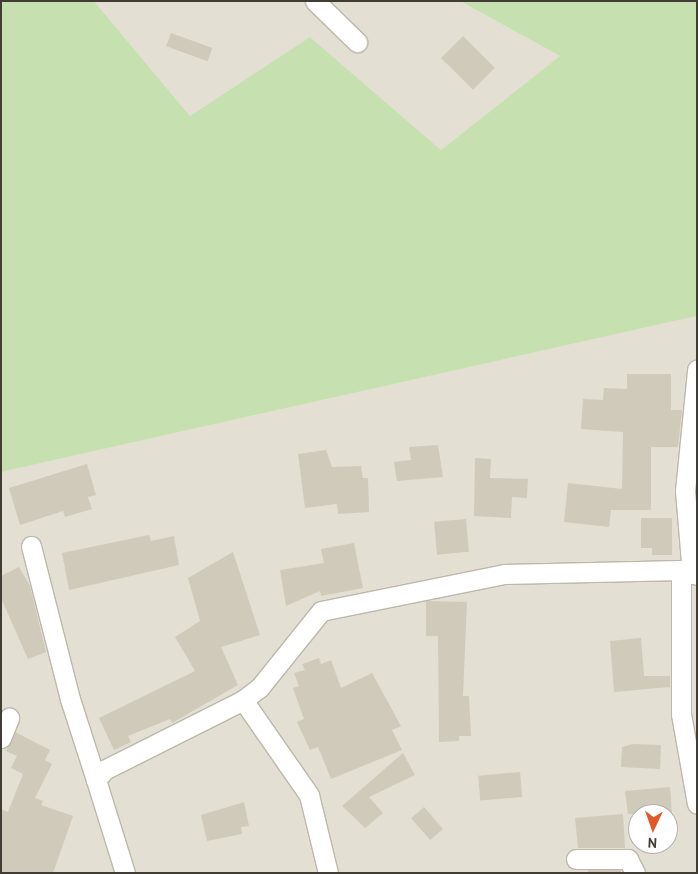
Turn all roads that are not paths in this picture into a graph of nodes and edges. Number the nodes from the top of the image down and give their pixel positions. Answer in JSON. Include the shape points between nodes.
{"nodes":[{"id":1,"x":315,"y":1,"type":"edge"},
{"id":2,"x":356,"y":42,"type":"dead end"},
{"id":3,"x":697,"y":370,"type":"edge"},
{"id":4,"x":31,"y":546,"type":"dead end"},
{"id":5,"x":690,"y":573,"type":"edge"},
{"id":6,"x":243,"y":700,"type":"junction"},
{"id":7,"x":9,"y":718,"type":"dead end"},
{"id":8,"x":1,"y":738,"type":"edge"},
{"id":9,"x":96,"y":780,"type":"junction"},
{"id":10,"x":697,"y":804,"type":"edge"},
{"id":11,"x":576,"y":859,"type":"dead end"},
{"id":12,"x":125,"y":873,"type":"edge"},
{"id":13,"x":328,"y":873,"type":"edge"},
{"id":14,"x":635,"y":873,"type":"edge"}],
"edges":[{"from":1,"to":2,"type":"street"},
{"from":3,"to":5,"type":"street","via":[[685,490]]},
{"from":4,"to":9,"type":"street","via":[[70,699]]},
{"from":5,"to":6,"type":"street","via":[[504,574],[449,588],[334,605],[312,620],[260,686]]},
{"from":5,"to":10,"type":"street","via":[[681,714]]},
{"from":6,"to":9,"type":"street","via":[[104,770]]},
{"from":6,"to":13,"type":"street","via":[[309,795]]},
{"from":7,"to":8,"type":"street"},
{"from":9,"to":12,"type":"street"},
{"from":11,"to":14,"type":"street","via":[[628,859]]}]}
